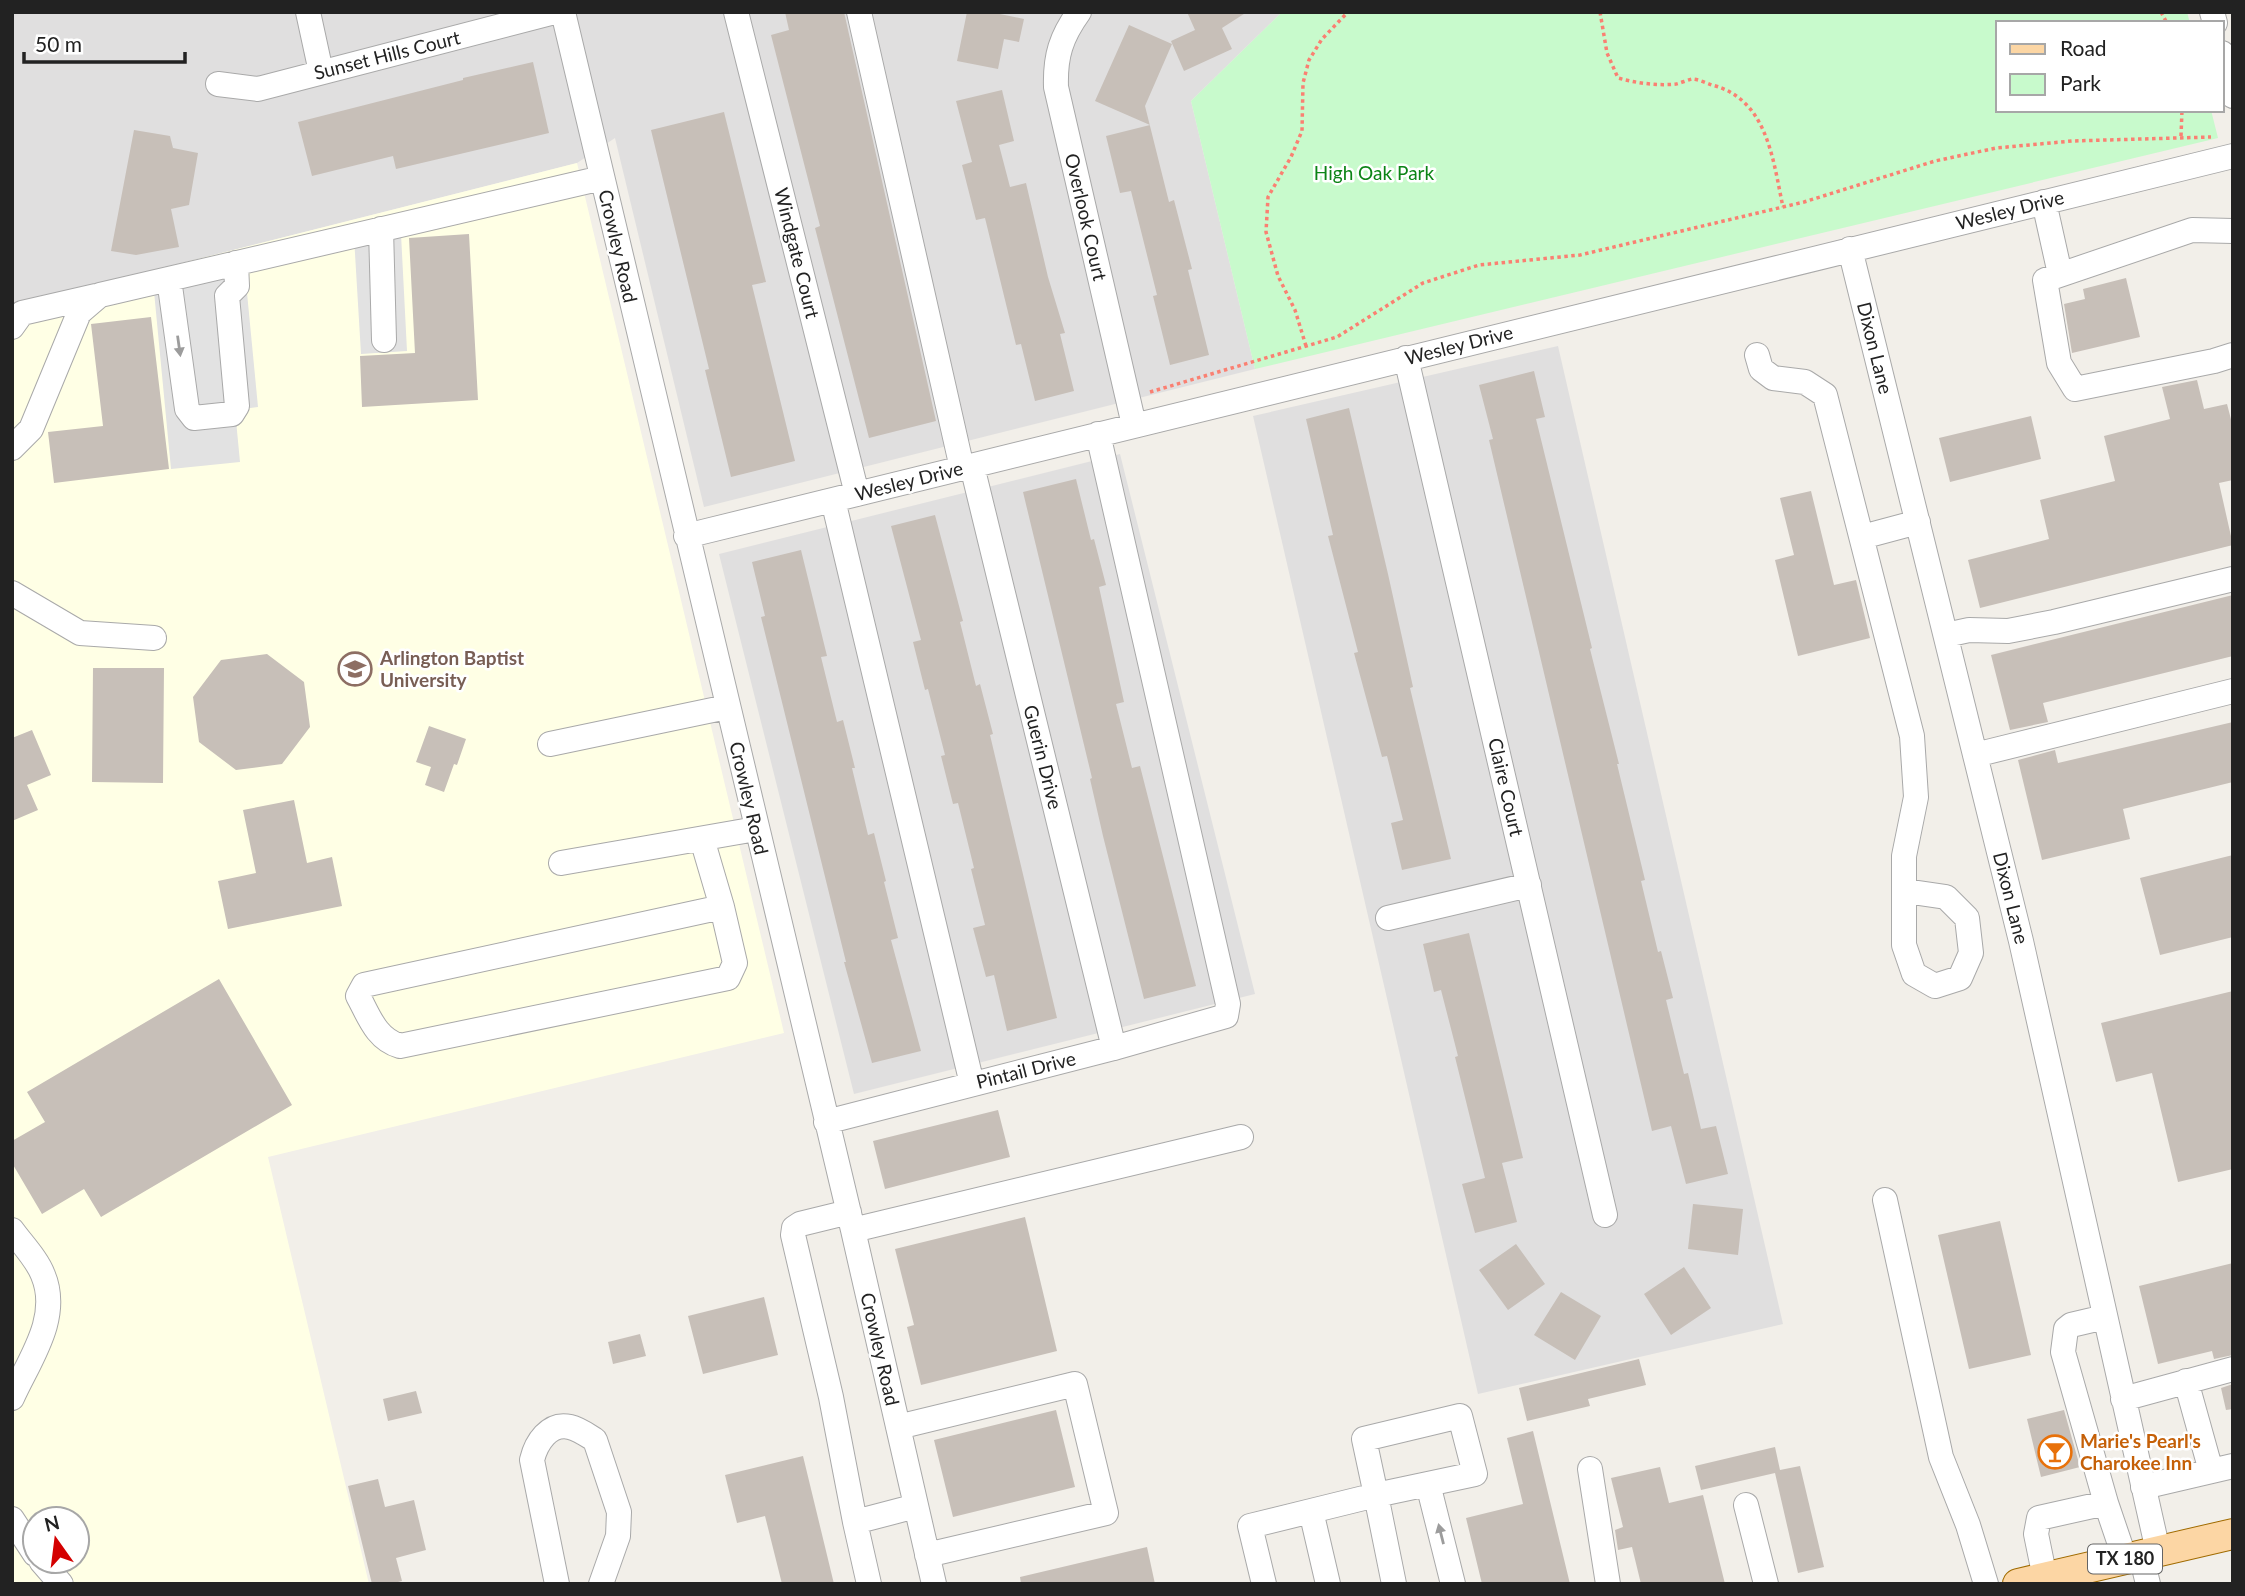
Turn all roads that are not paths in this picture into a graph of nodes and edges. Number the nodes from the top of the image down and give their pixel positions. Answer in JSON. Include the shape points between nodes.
{"nodes":[{"id":1,"x":308,"y":12,"type":"edge"},
{"id":2,"x":555,"y":12,"type":"edge"},
{"id":3,"x":563,"y":12,"type":"edge"},
{"id":4,"x":736,"y":12,"type":"edge"},
{"id":5,"x":859,"y":12,"type":"edge"},
{"id":6,"x":1079,"y":12,"type":"edge"},
{"id":7,"x":2224,"y":61,"type":"edge"},
{"id":8,"x":321,"y":72,"type":"junction"},
{"id":9,"x":218,"y":83,"type":"dead end"},
{"id":10,"x":2233,"y":96,"type":"edge"},
{"id":11,"x":2233,"y":156,"type":"edge"},
{"id":12,"x":602,"y":178,"type":"junction"},
{"id":13,"x":2044,"y":202,"type":"junction"},
{"id":14,"x":381,"y":229,"type":"junction"},
{"id":15,"x":2233,"y":230,"type":"edge"},
{"id":16,"x":1850,"y":249,"type":"junction"},
{"id":17,"x":236,"y":263,"type":"junction"},
{"id":18,"x":2060,"y":274,"type":"junction"},
{"id":19,"x":169,"y":279,"type":"junction"},
{"id":20,"x":100,"y":295,"type":"junction"},
{"id":21,"x":12,"y":327,"type":"edge"},
{"id":22,"x":384,"y":340,"type":"dead end"},
{"id":23,"x":1757,"y":355,"type":"dead end"},
{"id":24,"x":2233,"y":355,"type":"edge"},
{"id":25,"x":1406,"y":358,"type":"junction"},
{"id":26,"x":1134,"y":425,"type":"junction"},
{"id":27,"x":1098,"y":434,"type":"junction"},
{"id":28,"x":12,"y":448,"type":"edge"},
{"id":29,"x":967,"y":467,"type":"junction"},
{"id":30,"x":845,"y":497,"type":"junction"},
{"id":31,"x":1918,"y":522,"type":"junction"},
{"id":32,"x":686,"y":536,"type":"junction"},
{"id":33,"x":1862,"y":537,"type":"junction"},
{"id":34,"x":2233,"y":579,"type":"edge"},
{"id":35,"x":12,"y":593,"type":"edge"},
{"id":36,"x":1946,"y":635,"type":"junction"},
{"id":37,"x":155,"y":638,"type":"dead end"},
{"id":38,"x":2233,"y":691,"type":"edge"},
{"id":39,"x":727,"y":707,"type":"junction"},
{"id":40,"x":550,"y":744,"type":"dead end"},
{"id":41,"x":1975,"y":755,"type":"junction"},
{"id":42,"x":756,"y":829,"type":"junction"},
{"id":43,"x":702,"y":839,"type":"junction"},
{"id":44,"x":561,"y":863,"type":"dead end"},
{"id":45,"x":1528,"y":885,"type":"junction"},
{"id":46,"x":1905,"y":891,"type":"dead end"},
{"id":47,"x":722,"y":907,"type":"junction"},
{"id":48,"x":1388,"y":918,"type":"dead end"},
{"id":49,"x":1114,"y":1048,"type":"junction"},
{"id":50,"x":972,"y":1084,"type":"junction"},
{"id":51,"x":826,"y":1122,"type":"junction"},
{"id":52,"x":1241,"y":1137,"type":"dead end"},
{"id":53,"x":1885,"y":1200,"type":"dead end"},
{"id":54,"x":1605,"y":1215,"type":"dead end"},
{"id":55,"x":851,"y":1221,"type":"junction"},
{"id":56,"x":12,"y":1230,"type":"edge"},
{"id":57,"x":2105,"y":1317,"type":"junction"},
{"id":58,"x":2233,"y":1369,"type":"edge"},
{"id":59,"x":2186,"y":1381,"type":"junction"},
{"id":60,"x":12,"y":1398,"type":"edge"},
{"id":61,"x":2123,"y":1399,"type":"junction"},
{"id":62,"x":898,"y":1427,"type":"junction"},
{"id":63,"x":2222,"y":1468,"type":"edge"},
{"id":64,"x":1590,"y":1469,"type":"dead end"},
{"id":65,"x":1428,"y":1484,"type":"junction"},
{"id":66,"x":2143,"y":1487,"type":"junction"},
{"id":67,"x":1376,"y":1495,"type":"junction"},
{"id":68,"x":2106,"y":1503,"type":"junction"},
{"id":69,"x":1746,"y":1505,"type":"dead end"},
{"id":70,"x":916,"y":1506,"type":"junction"},
{"id":71,"x":1311,"y":1511,"type":"junction"},
{"id":72,"x":855,"y":1522,"type":"junction"},
{"id":73,"x":2233,"y":1534,"type":"edge"},
{"id":74,"x":927,"y":1555,"type":"junction"},
{"id":75,"x":2141,"y":1555,"type":"junction"},
{"id":76,"x":2046,"y":1580,"type":"edge"},
{"id":77,"x":557,"y":1584,"type":"edge"},
{"id":78,"x":601,"y":1584,"type":"edge"},
{"id":79,"x":869,"y":1584,"type":"edge"},
{"id":80,"x":934,"y":1584,"type":"edge"},
{"id":81,"x":1264,"y":1584,"type":"edge"},
{"id":82,"x":1328,"y":1584,"type":"edge"},
{"id":83,"x":1394,"y":1584,"type":"edge"},
{"id":84,"x":1453,"y":1584,"type":"edge"},
{"id":85,"x":1608,"y":1584,"type":"edge"},
{"id":86,"x":1766,"y":1584,"type":"edge"},
{"id":87,"x":1986,"y":1584,"type":"edge"},
{"id":88,"x":2148,"y":1584,"type":"edge"}],
"edges":[{"from":1,"to":8,"type":"street"},
{"from":2,"to":8,"type":"street","name":"Sunset Hills Court"},
{"from":3,"to":12,"type":"street","name":"Crowley Road"},
{"from":4,"to":30,"type":"street","name":"Windgate Court"},
{"from":5,"to":29,"type":"street","name":"Guerin Drive"},
{"from":6,"to":26,"type":"street","name":"Overlook Court","via":[[1065,32],[1055,68],[1056,87]]},
{"from":7,"to":10,"type":"street"},
{"from":8,"to":9,"type":"street","name":"Sunset Hills Court","via":[[258,89]]},
{"from":11,"to":13,"type":"street","name":"Wesley Drive"},
{"from":12,"to":14,"type":"street"},
{"from":12,"to":32,"type":"street","name":"Crowley Road"},
{"from":13,"to":16,"type":"street","name":"Wesley Drive"},
{"from":13,"to":18,"type":"street"},
{"from":14,"to":17,"type":"street"},
{"from":14,"to":22,"type":"street"},
{"from":15,"to":18,"type":"street","via":[[2192,230]]},
{"from":16,"to":25,"type":"street","name":"Wesley Drive"},
{"from":16,"to":31,"type":"street","name":"Dixon Lane"},
{"from":17,"to":19,"type":"street"},
{"from":19,"to":17,"type":"street","one_way":true,"via":[[187,409],[194,418],[232,414],[237,406],[227,296],[237,286]]},
{"from":18,"to":24,"type":"street","via":[[2045,279],[2059,363],[2074,389]]},
{"from":19,"to":20,"type":"street"},
{"from":20,"to":21,"type":"street","via":[[22,313]]},
{"from":20,"to":28,"type":"street","via":[[79,313],[31,429]]},
{"from":23,"to":33,"type":"street","via":[[1761,369],[1773,378],[1805,382],[1825,396]]},
{"from":25,"to":26,"type":"street","name":"Wesley Drive"},
{"from":25,"to":45,"type":"street","name":"Claire Court"},
{"from":26,"to":27,"type":"street","name":"Wesley Drive"},
{"from":27,"to":29,"type":"street","name":"Wesley Drive"},
{"from":27,"to":49,"type":"street","name":"Pintail Drive","via":[[1228,1004],[1226,1016]]},
{"from":29,"to":30,"type":"street","name":"Wesley Drive"},
{"from":29,"to":49,"type":"street","name":"Guerin Drive"},
{"from":30,"to":32,"type":"street","name":"Wesley Drive"},
{"from":30,"to":50,"type":"street","name":"Windgate Court"},
{"from":31,"to":33,"type":"street"},
{"from":31,"to":36,"type":"street","name":"Dixon Lane"},
{"from":32,"to":39,"type":"street","name":"Crowley Road"},
{"from":33,"to":46,"type":"street","via":[[1912,736],[1916,797],[1904,856]]},
{"from":34,"to":36,"type":"street","via":[[2008,631],[1969,630]]},
{"from":35,"to":37,"type":"street","via":[[80,633]]},
{"from":36,"to":41,"type":"street","name":"Dixon Lane"},
{"from":38,"to":41,"type":"street"},
{"from":39,"to":40,"type":"street"},
{"from":39,"to":42,"type":"street","name":"Crowley Road"},
{"from":41,"to":57,"type":"street","name":"Dixon Lane"},
{"from":42,"to":43,"type":"street"},
{"from":42,"to":51,"type":"street","name":"Crowley Road"},
{"from":43,"to":44,"type":"street"},
{"from":43,"to":47,"type":"street"},
{"from":45,"to":48,"type":"street"},
{"from":45,"to":54,"type":"street","name":"Claire Court"},
{"from":47,"to":47,"type":"street","via":[[735,963],[728,978],[400,1045],[388,1042],[375,1028],[358,996],[364,985]]},
{"from":49,"to":50,"type":"street","name":"Pintail Drive"},
{"from":50,"to":51,"type":"street","name":"Pintail Drive"},
{"from":51,"to":55,"type":"street","name":"Crowley Road"},
{"from":52,"to":55,"type":"street"},
{"from":53,"to":87,"type":"street","via":[[1941,1457]]},
{"from":55,"to":62,"type":"street","name":"Crowley Road"},
{"from":55,"to":72,"type":"street","via":[[800,1224],[793,1235]]},
{"from":56,"to":60,"type":"street","via":[[43,1275],[49,1306],[43,1333]]},
{"from":57,"to":61,"type":"street","name":"Dixon Lane"},
{"from":57,"to":68,"type":"street","via":[[2066,1329],[2063,1352]]},
{"from":58,"to":59,"type":"street"},
{"from":59,"to":61,"type":"street"},
{"from":59,"to":63,"type":"street"},
{"from":61,"to":66,"type":"street","name":"Dixon Lane"},
{"from":62,"to":70,"type":"street","name":"Crowley Road"},
{"from":62,"to":74,"type":"street","via":[[1075,1384],[1106,1513]]},
{"from":63,"to":66,"type":"street"},
{"from":64,"to":85,"type":"street"},
{"from":65,"to":67,"type":"street"},
{"from":65,"to":67,"type":"street","via":[[1475,1474],[1460,1416],[1364,1439]]},
{"from":84,"to":65,"type":"street","one_way":true},
{"from":66,"to":75,"type":"street","name":"Dixon Lane"},
{"from":67,"to":71,"type":"street"},
{"from":67,"to":83,"type":"street"},
{"from":68,"to":75,"type":"street"},
{"from":68,"to":76,"type":"street","via":[[2039,1518],[2036,1534]]},
{"from":69,"to":86,"type":"street"},
{"from":70,"to":72,"type":"street"},
{"from":70,"to":74,"type":"street","name":"Crowley Road"},
{"from":71,"to":81,"type":"street","via":[[1250,1526]]},
{"from":71,"to":82,"type":"street"},
{"from":72,"to":79,"type":"street"},
{"from":73,"to":75,"type":"main road","number":"TX 180"},
{"from":74,"to":80,"type":"street","name":"Crowley Road"},
{"from":75,"to":76,"type":"main road","number":"TX 180"},
{"from":75,"to":88,"type":"street"},
{"from":77,"to":78,"type":"street","via":[[532,1460],[542,1437],[568,1426],[595,1440],[619,1512],[618,1536]]}]}
